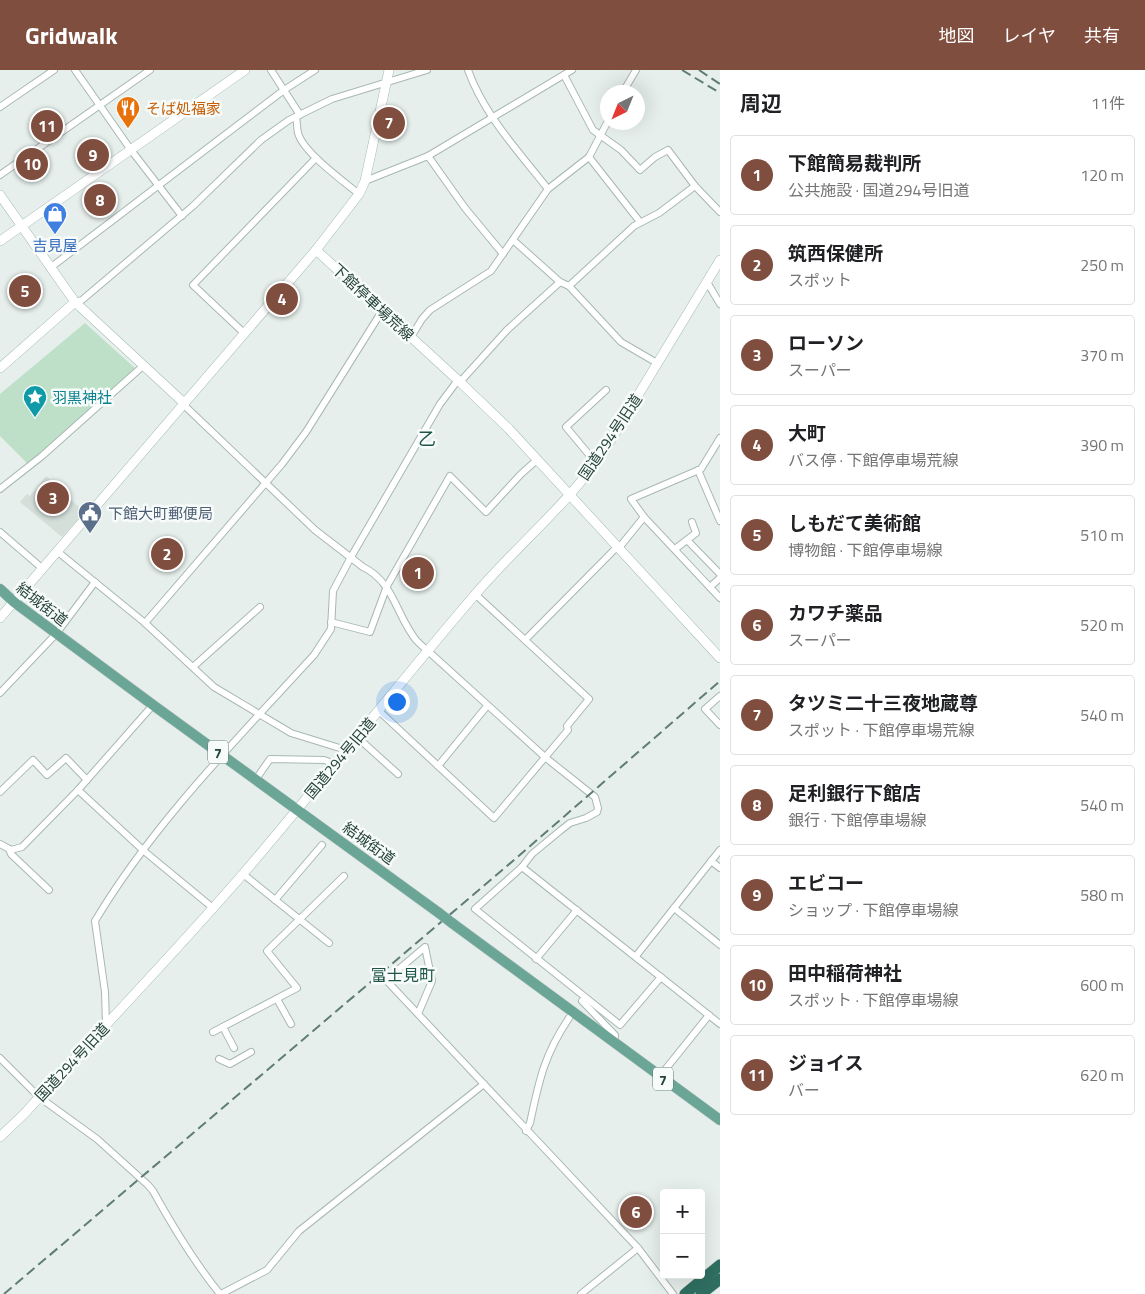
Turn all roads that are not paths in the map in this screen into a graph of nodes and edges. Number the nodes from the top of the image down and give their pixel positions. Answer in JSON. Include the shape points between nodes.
{"nodes":[{"id":1,"x":54,"y":70,"type":"edge"},
{"id":2,"x":75,"y":70,"type":"edge"},
{"id":3,"x":150,"y":70,"type":"edge"},
{"id":4,"x":245,"y":70,"type":"edge"},
{"id":5,"x":271,"y":70,"type":"edge"},
{"id":6,"x":315,"y":70,"type":"edge"},
{"id":7,"x":389,"y":70,"type":"edge"},
{"id":8,"x":427,"y":70,"type":"edge"},
{"id":9,"x":468,"y":70,"type":"edge"},
{"id":10,"x":572,"y":70,"type":"edge"},
{"id":11,"x":636,"y":70,"type":"edge"},
{"id":12,"x":564,"y":75,"type":"junction"},
{"id":13,"x":387,"y":83,"type":"junction"},
{"id":14,"x":627,"y":85,"type":"edge"},
{"id":15,"x":284,"y":90,"type":"junction"},
{"id":16,"x":100,"y":105,"type":"junction"},
{"id":17,"x":0,"y":108,"type":"edge"},
{"id":18,"x":298,"y":116,"type":"junction"},
{"id":19,"x":493,"y":118,"type":"junction"},
{"id":20,"x":602,"y":130,"type":"edge"},
{"id":21,"x":599,"y":136,"type":"junction"},
{"id":22,"x":130,"y":150,"type":"junction"},
{"id":23,"x":428,"y":156,"type":"junction"},
{"id":24,"x":589,"y":157,"type":"junction"},
{"id":25,"x":316,"y":158,"type":"junction"},
{"id":26,"x":0,"y":176,"type":"edge"},
{"id":27,"x":365,"y":181,"type":"junction"},
{"id":28,"x":158,"y":185,"type":"junction"},
{"id":29,"x":695,"y":186,"type":"junction"},
{"id":30,"x":548,"y":189,"type":"junction"},
{"id":31,"x":359,"y":194,"type":"junction"},
{"id":32,"x":0,"y":195,"type":"edge"},
{"id":33,"x":720,"y":212,"type":"edge"},
{"id":34,"x":182,"y":216,"type":"junction"},
{"id":35,"x":640,"y":222,"type":"junction"},
{"id":36,"x":21,"y":226,"type":"junction"},
{"id":37,"x":512,"y":240,"type":"junction"},
{"id":38,"x":0,"y":241,"type":"edge"},
{"id":39,"x":316,"y":250,"type":"junction"},
{"id":40,"x":503,"y":254,"type":"junction"},
{"id":41,"x":720,"y":260,"type":"edge"},
{"id":42,"x":50,"y":268,"type":"junction"},
{"id":43,"x":560,"y":282,"type":"junction"},
{"id":44,"x":707,"y":282,"type":"junction"},
{"id":45,"x":569,"y":286,"type":"junction"},
{"id":46,"x":75,"y":302,"type":"junction"},
{"id":47,"x":720,"y":304,"type":"edge"},
{"id":48,"x":382,"y":311,"type":"junction"},
{"id":49,"x":245,"y":334,"type":"junction"},
{"id":50,"x":411,"y":337,"type":"junction"},
{"id":51,"x":657,"y":363,"type":"junction"},
{"id":52,"x":144,"y":365,"type":"junction"},
{"id":53,"x":0,"y":368,"type":"edge"},
{"id":54,"x":459,"y":381,"type":"junction"},
{"id":55,"x":606,"y":390,"type":"dead end"},
{"id":56,"x":184,"y":403,"type":"junction"},
{"id":57,"x":720,"y":438,"type":"edge"},
{"id":58,"x":538,"y":459,"type":"junction"},
{"id":59,"x":596,"y":463,"type":"junction"},
{"id":60,"x":698,"y":470,"type":"junction"},
{"id":61,"x":265,"y":482,"type":"junction"},
{"id":62,"x":0,"y":489,"type":"edge"},
{"id":63,"x":570,"y":494,"type":"junction"},
{"id":64,"x":644,"y":517,"type":"junction"},
{"id":65,"x":692,"y":522,"type":"dead end"},
{"id":66,"x":720,"y":522,"type":"edge"},
{"id":67,"x":0,"y":532,"type":"edge"},
{"id":68,"x":686,"y":540,"type":"junction"},
{"id":69,"x":618,"y":548,"type":"junction"},
{"id":70,"x":674,"y":549,"type":"junction"},
{"id":71,"x":58,"y":552,"type":"junction"},
{"id":72,"x":350,"y":557,"type":"junction"},
{"id":73,"x":43,"y":569,"type":"junction"},
{"id":74,"x":720,"y":574,"type":"edge"},
{"id":75,"x":720,"y":578,"type":"edge"},
{"id":76,"x":95,"y":582,"type":"junction"},
{"id":77,"x":387,"y":586,"type":"junction"},
{"id":78,"x":710,"y":587,"type":"junction"},
{"id":79,"x":0,"y":589,"type":"edge"},
{"id":80,"x":475,"y":594,"type":"junction"},
{"id":81,"x":720,"y":598,"type":"edge"},
{"id":82,"x":14,"y":602,"type":"junction"},
{"id":83,"x":260,"y":607,"type":"dead end"},
{"id":84,"x":0,"y":618,"type":"edge"},
{"id":85,"x":331,"y":622,"type":"junction"},
{"id":86,"x":145,"y":623,"type":"junction"},
{"id":87,"x":56,"y":634,"type":"junction"},
{"id":88,"x":525,"y":640,"type":"junction"},
{"id":89,"x":428,"y":651,"type":"junction"},
{"id":90,"x":720,"y":658,"type":"edge"},
{"id":91,"x":193,"y":667,"type":"junction"},
{"id":92,"x":0,"y":694,"type":"edge"},
{"id":93,"x":720,"y":696,"type":"edge"},
{"id":94,"x":153,"y":705,"type":"junction"},
{"id":95,"x":487,"y":706,"type":"junction"},
{"id":96,"x":379,"y":710,"type":"junction"},
{"id":97,"x":259,"y":715,"type":"junction"},
{"id":98,"x":720,"y":725,"type":"edge"},
{"id":99,"x":357,"y":737,"type":"junction"},
{"id":100,"x":346,"y":750,"type":"junction"},
{"id":101,"x":223,"y":756,"type":"junction"},
{"id":102,"x":546,"y":758,"type":"junction"},
{"id":103,"x":335,"y":764,"type":"junction"},
{"id":104,"x":438,"y":766,"type":"junction"},
{"id":105,"x":398,"y":774,"type":"dead end"},
{"id":106,"x":256,"y":779,"type":"junction"},
{"id":107,"x":86,"y":780,"type":"junction"},
{"id":108,"x":78,"y":790,"type":"junction"},
{"id":109,"x":0,"y":792,"type":"edge"},
{"id":110,"x":297,"y":809,"type":"junction"},
{"id":111,"x":1,"y":845,"type":"edge"},
{"id":112,"x":322,"y":845,"type":"dead end"},
{"id":113,"x":9,"y":849,"type":"junction"},
{"id":114,"x":144,"y":850,"type":"junction"},
{"id":115,"x":720,"y":850,"type":"edge"},
{"id":116,"x":711,"y":861,"type":"junction"},
{"id":117,"x":522,"y":866,"type":"junction"},
{"id":118,"x":720,"y":868,"type":"edge"},
{"id":119,"x":243,"y":874,"type":"junction"},
{"id":120,"x":344,"y":876,"type":"dead end"},
{"id":121,"x":49,"y":890,"type":"dead end"},
{"id":122,"x":275,"y":900,"type":"junction"},
{"id":123,"x":213,"y":908,"type":"junction"},
{"id":124,"x":674,"y":908,"type":"junction"},
{"id":125,"x":577,"y":910,"type":"junction"},
{"id":126,"x":299,"y":920,"type":"junction"},
{"id":127,"x":329,"y":943,"type":"dead end"},
{"id":128,"x":720,"y":945,"type":"edge"},
{"id":129,"x":636,"y":956,"type":"junction"},
{"id":130,"x":536,"y":959,"type":"junction"},
{"id":131,"x":661,"y":977,"type":"junction"},
{"id":132,"x":277,"y":999,"type":"junction"},
{"id":133,"x":582,"y":1002,"type":"junction"},
{"id":134,"x":418,"y":1014,"type":"junction"},
{"id":135,"x":708,"y":1014,"type":"junction"},
{"id":136,"x":569,"y":1018,"type":"dead end"},
{"id":137,"x":290,"y":1024,"type":"dead end"},
{"id":138,"x":720,"y":1024,"type":"edge"},
{"id":139,"x":106,"y":1025,"type":"junction"},
{"id":140,"x":223,"y":1027,"type":"junction"},
{"id":141,"x":214,"y":1032,"type":"dead end"},
{"id":142,"x":614,"y":1043,"type":"junction"},
{"id":143,"x":234,"y":1048,"type":"dead end"},
{"id":144,"x":251,"y":1052,"type":"dead end"},
{"id":145,"x":0,"y":1058,"type":"edge"},
{"id":146,"x":219,"y":1059,"type":"dead end"},
{"id":147,"x":660,"y":1076,"type":"junction"},
{"id":148,"x":484,"y":1084,"type":"junction"},
{"id":149,"x":40,"y":1097,"type":"junction"},
{"id":150,"x":720,"y":1120,"type":"edge"},
{"id":151,"x":526,"y":1131,"type":"junction"},
{"id":152,"x":0,"y":1137,"type":"edge"},
{"id":153,"x":638,"y":1248,"type":"junction"},
{"id":154,"x":720,"y":1265,"type":"edge"},
{"id":155,"x":720,"y":1279,"type":"edge"},
{"id":156,"x":220,"y":1294,"type":"edge"},
{"id":157,"x":581,"y":1294,"type":"edge"},
{"id":158,"x":673,"y":1294,"type":"edge"},
{"id":159,"x":685,"y":1294,"type":"edge"},
{"id":160,"x":701,"y":1294,"type":"edge"}],
"edges":[{"from":1,"to":17,"type":"street"},
{"from":2,"to":16,"type":"street"},
{"from":3,"to":16,"type":"street"},
{"from":4,"to":22,"type":"street"},
{"from":5,"to":15,"type":"street"},
{"from":6,"to":15,"type":"street"},
{"from":7,"to":13,"type":"street"},
{"from":8,"to":13,"type":"street"},
{"from":9,"to":19,"type":"street"},
{"from":10,"to":12,"type":"street"},
{"from":11,"to":14,"type":"street"},
{"from":12,"to":19,"type":"street"},
{"from":12,"to":21,"type":"street"},
{"from":13,"to":18,"type":"street","via":[[332,99]]},
{"from":13,"to":27,"type":"street"},
{"from":15,"to":18,"type":"street"},
{"from":15,"to":28,"type":"street"},
{"from":16,"to":22,"type":"street"},
{"from":16,"to":26,"type":"street"},
{"from":18,"to":25,"type":"street","via":[[300,139]]},
{"from":18,"to":34,"type":"street","via":[[261,140]]},
{"from":19,"to":23,"type":"street"},
{"from":19,"to":30,"type":"street"},
{"from":20,"to":21,"type":"street"},
{"from":21,"to":24,"type":"street"},
{"from":21,"to":29,"type":"street","via":[[621,150],[640,170],[668,150]]},
{"from":22,"to":28,"type":"street"},
{"from":22,"to":36,"type":"street"},
{"from":23,"to":27,"type":"street"},
{"from":23,"to":40,"type":"street"},
{"from":24,"to":30,"type":"street"},
{"from":24,"to":35,"type":"street"},
{"from":25,"to":31,"type":"street"},
{"from":25,"to":49,"type":"street","via":[[193,285]]},
{"from":27,"to":31,"type":"street"},
{"from":28,"to":34,"type":"street"},
{"from":28,"to":42,"type":"street"},
{"from":29,"to":33,"type":"street"},
{"from":29,"to":35,"type":"street"},
{"from":30,"to":37,"type":"street"},
{"from":31,"to":39,"type":"street"},
{"from":32,"to":36,"type":"street"},
{"from":34,"to":46,"type":"street","via":[[82,300]]},
{"from":35,"to":45,"type":"street"},
{"from":36,"to":38,"type":"street"},
{"from":36,"to":42,"type":"street"},
{"from":37,"to":40,"type":"street"},
{"from":37,"to":43,"type":"street"},
{"from":39,"to":48,"type":"street","name":"下館停車場荒線"},
{"from":39,"to":49,"type":"street"},
{"from":40,"to":50,"type":"street","via":[[483,278],[430,310]]},
{"from":41,"to":44,"type":"street","name":"国道294号旧道"},
{"from":42,"to":46,"type":"street"},
{"from":43,"to":45,"type":"street"},
{"from":43,"to":54,"type":"street","via":[[507,330]]},
{"from":44,"to":47,"type":"street"},
{"from":44,"to":51,"type":"street","name":"国道294号旧道"},
{"from":45,"to":51,"type":"street","via":[[621,342]]},
{"from":46,"to":52,"type":"street"},
{"from":46,"to":53,"type":"street"},
{"from":48,"to":50,"type":"street","name":"下館停車場荒線"},
{"from":48,"to":61,"type":"street","via":[[306,432]]},
{"from":49,"to":56,"type":"street"},
{"from":50,"to":54,"type":"street","name":"下館停車場荒線"},
{"from":51,"to":59,"type":"street","name":"国道294号旧道"},
{"from":52,"to":56,"type":"street"},
{"from":52,"to":62,"type":"street"},
{"from":54,"to":58,"type":"street","name":"下館停車場荒線"},
{"from":54,"to":72,"type":"street","via":[[440,404]]},
{"from":55,"to":59,"type":"street","via":[[566,427]]},
{"from":56,"to":61,"type":"street"},
{"from":56,"to":71,"type":"street"},
{"from":57,"to":60,"type":"street"},
{"from":58,"to":63,"type":"street","name":"下館停車場荒線"},
{"from":58,"to":77,"type":"street","via":[[486,512],[450,476]]},
{"from":59,"to":63,"type":"street","name":"国道294号旧道"},
{"from":60,"to":64,"type":"street","via":[[630,499]]},
{"from":60,"to":66,"type":"street"},
{"from":61,"to":72,"type":"street","via":[[315,530]]},
{"from":61,"to":86,"type":"street"},
{"from":63,"to":69,"type":"street","name":"下館停車場荒線"},
{"from":63,"to":80,"type":"street","name":"国道294号旧道"},
{"from":64,"to":69,"type":"street"},
{"from":64,"to":70,"type":"street"},
{"from":65,"to":68,"type":"street","via":[[696,533]]},
{"from":67,"to":73,"type":"street"},
{"from":68,"to":70,"type":"street"},
{"from":68,"to":74,"type":"street"},
{"from":69,"to":88,"type":"street"},
{"from":69,"to":90,"type":"street","name":"下館停車場荒線"},
{"from":70,"to":78,"type":"street"},
{"from":71,"to":73,"type":"street"},
{"from":71,"to":76,"type":"street"},
{"from":72,"to":77,"type":"street","via":[[372,571]]},
{"from":72,"to":85,"type":"street","via":[[334,591]]},
{"from":73,"to":82,"type":"street"},
{"from":75,"to":78,"type":"street"},
{"from":76,"to":86,"type":"street"},
{"from":76,"to":87,"type":"street"},
{"from":77,"to":85,"type":"street","via":[[370,632]]},
{"from":77,"to":89,"type":"street","via":[[416,639]]},
{"from":78,"to":81,"type":"street"},
{"from":79,"to":82,"type":"main road","name":"結城街道","number":"7"},
{"from":80,"to":88,"type":"street"},
{"from":80,"to":89,"type":"street","name":"国道294号旧道"},
{"from":82,"to":84,"type":"street"},
{"from":82,"to":87,"type":"main road","name":"結城街道","number":"7"},
{"from":83,"to":91,"type":"street"},
{"from":85,"to":97,"type":"street","via":[[331,629],[314,655]]},
{"from":86,"to":91,"type":"street"},
{"from":87,"to":92,"type":"street"},
{"from":87,"to":94,"type":"main road","name":"結城街道","number":"7"},
{"from":88,"to":102,"type":"street","via":[[589,699],[566,726],[568,730]]},
{"from":89,"to":95,"type":"street"},
{"from":89,"to":96,"type":"street","name":"国道294号旧道"},
{"from":91,"to":97,"type":"street","via":[[214,687]]},
{"from":93,"to":98,"type":"street","via":[[705,710]]},
{"from":94,"to":101,"type":"main road","name":"結城街道","number":"7"},
{"from":94,"to":107,"type":"street"},
{"from":95,"to":102,"type":"street"},
{"from":95,"to":104,"type":"street"},
{"from":96,"to":99,"type":"street","name":"国道294号旧道"},
{"from":96,"to":104,"type":"street"},
{"from":97,"to":100,"type":"street","via":[[291,733]]},
{"from":97,"to":101,"type":"street"},
{"from":99,"to":100,"type":"street","name":"国道294号旧道"},
{"from":99,"to":105,"type":"street"},
{"from":100,"to":103,"type":"street","name":"国道294号旧道"},
{"from":101,"to":106,"type":"main road","name":"結城街道","number":"7"},
{"from":101,"to":114,"type":"street"},
{"from":102,"to":104,"type":"street","via":[[494,818]]},
{"from":102,"to":117,"type":"street","via":[[595,797],[598,808],[593,815],[560,830]]},
{"from":103,"to":106,"type":"street","via":[[324,760],[270,759]]},
{"from":103,"to":110,"type":"street","name":"国道294号旧道"},
{"from":106,"to":110,"type":"main road","name":"結城街道","number":"7"},
{"from":107,"to":108,"type":"street"},
{"from":107,"to":109,"type":"street","via":[[66,758],[47,775],[33,760]]},
{"from":108,"to":113,"type":"street","via":[[22,847]]},
{"from":108,"to":114,"type":"street"},
{"from":110,"to":119,"type":"street","name":"国道294号旧道"},
{"from":110,"to":142,"type":"main road","name":"結城街道","number":"7","bridge":true},
{"from":111,"to":113,"type":"street"},
{"from":112,"to":122,"type":"street"},
{"from":113,"to":121,"type":"street"},
{"from":114,"to":123,"type":"street"},
{"from":114,"to":139,"type":"street","via":[[96,921]]},
{"from":115,"to":116,"type":"street"},
{"from":116,"to":118,"type":"street"},
{"from":116,"to":124,"type":"street"},
{"from":117,"to":125,"type":"street"},
{"from":117,"to":130,"type":"street","via":[[475,910]]},
{"from":119,"to":122,"type":"street"},
{"from":119,"to":123,"type":"street","name":"国道294号旧道"},
{"from":120,"to":126,"type":"street"},
{"from":122,"to":126,"type":"street"},
{"from":123,"to":139,"type":"street","name":"国道294号旧道"},
{"from":124,"to":128,"type":"street"},
{"from":124,"to":129,"type":"street"},
{"from":125,"to":129,"type":"street"},
{"from":125,"to":130,"type":"street"},
{"from":126,"to":127,"type":"street"},
{"from":126,"to":132,"type":"street","via":[[267,951],[297,988]]},
{"from":129,"to":131,"type":"street"},
{"from":130,"to":133,"type":"street"},
{"from":131,"to":133,"type":"street","via":[[620,1025]]},
{"from":131,"to":135,"type":"street"},
{"from":132,"to":137,"type":"street"},
{"from":132,"to":140,"type":"street"},
{"from":133,"to":142,"type":"street","via":[[615,1035]]},
{"from":134,"to":134,"type":"street","via":[[386,980],[425,947],[432,981]]},
{"from":134,"to":148,"type":"street"},
{"from":135,"to":138,"type":"street"},
{"from":135,"to":147,"type":"street"},
{"from":136,"to":151,"type":"street","via":[[546,1057]]},
{"from":139,"to":149,"type":"street","name":"国道294号旧道"},
{"from":140,"to":141,"type":"street"},
{"from":140,"to":143,"type":"street"},
{"from":142,"to":147,"type":"main road","name":"結城街道","number":"7"},
{"from":144,"to":146,"type":"street","via":[[230,1064]]},
{"from":145,"to":149,"type":"street"},
{"from":147,"to":150,"type":"main road","name":"結城街道","number":"7"},
{"from":148,"to":151,"type":"street"},
{"from":148,"to":156,"type":"street","via":[[299,1231],[267,1270]]},
{"from":149,"to":152,"type":"street","name":"国道294号旧道"},
{"from":149,"to":156,"type":"street","via":[[97,1140],[148,1185],[177,1234]]},
{"from":151,"to":153,"type":"street"},
{"from":153,"to":157,"type":"street"},
{"from":153,"to":158,"type":"street"},
{"from":154,"to":159,"type":"highway"},
{"from":155,"to":160,"type":"highway"}]}
